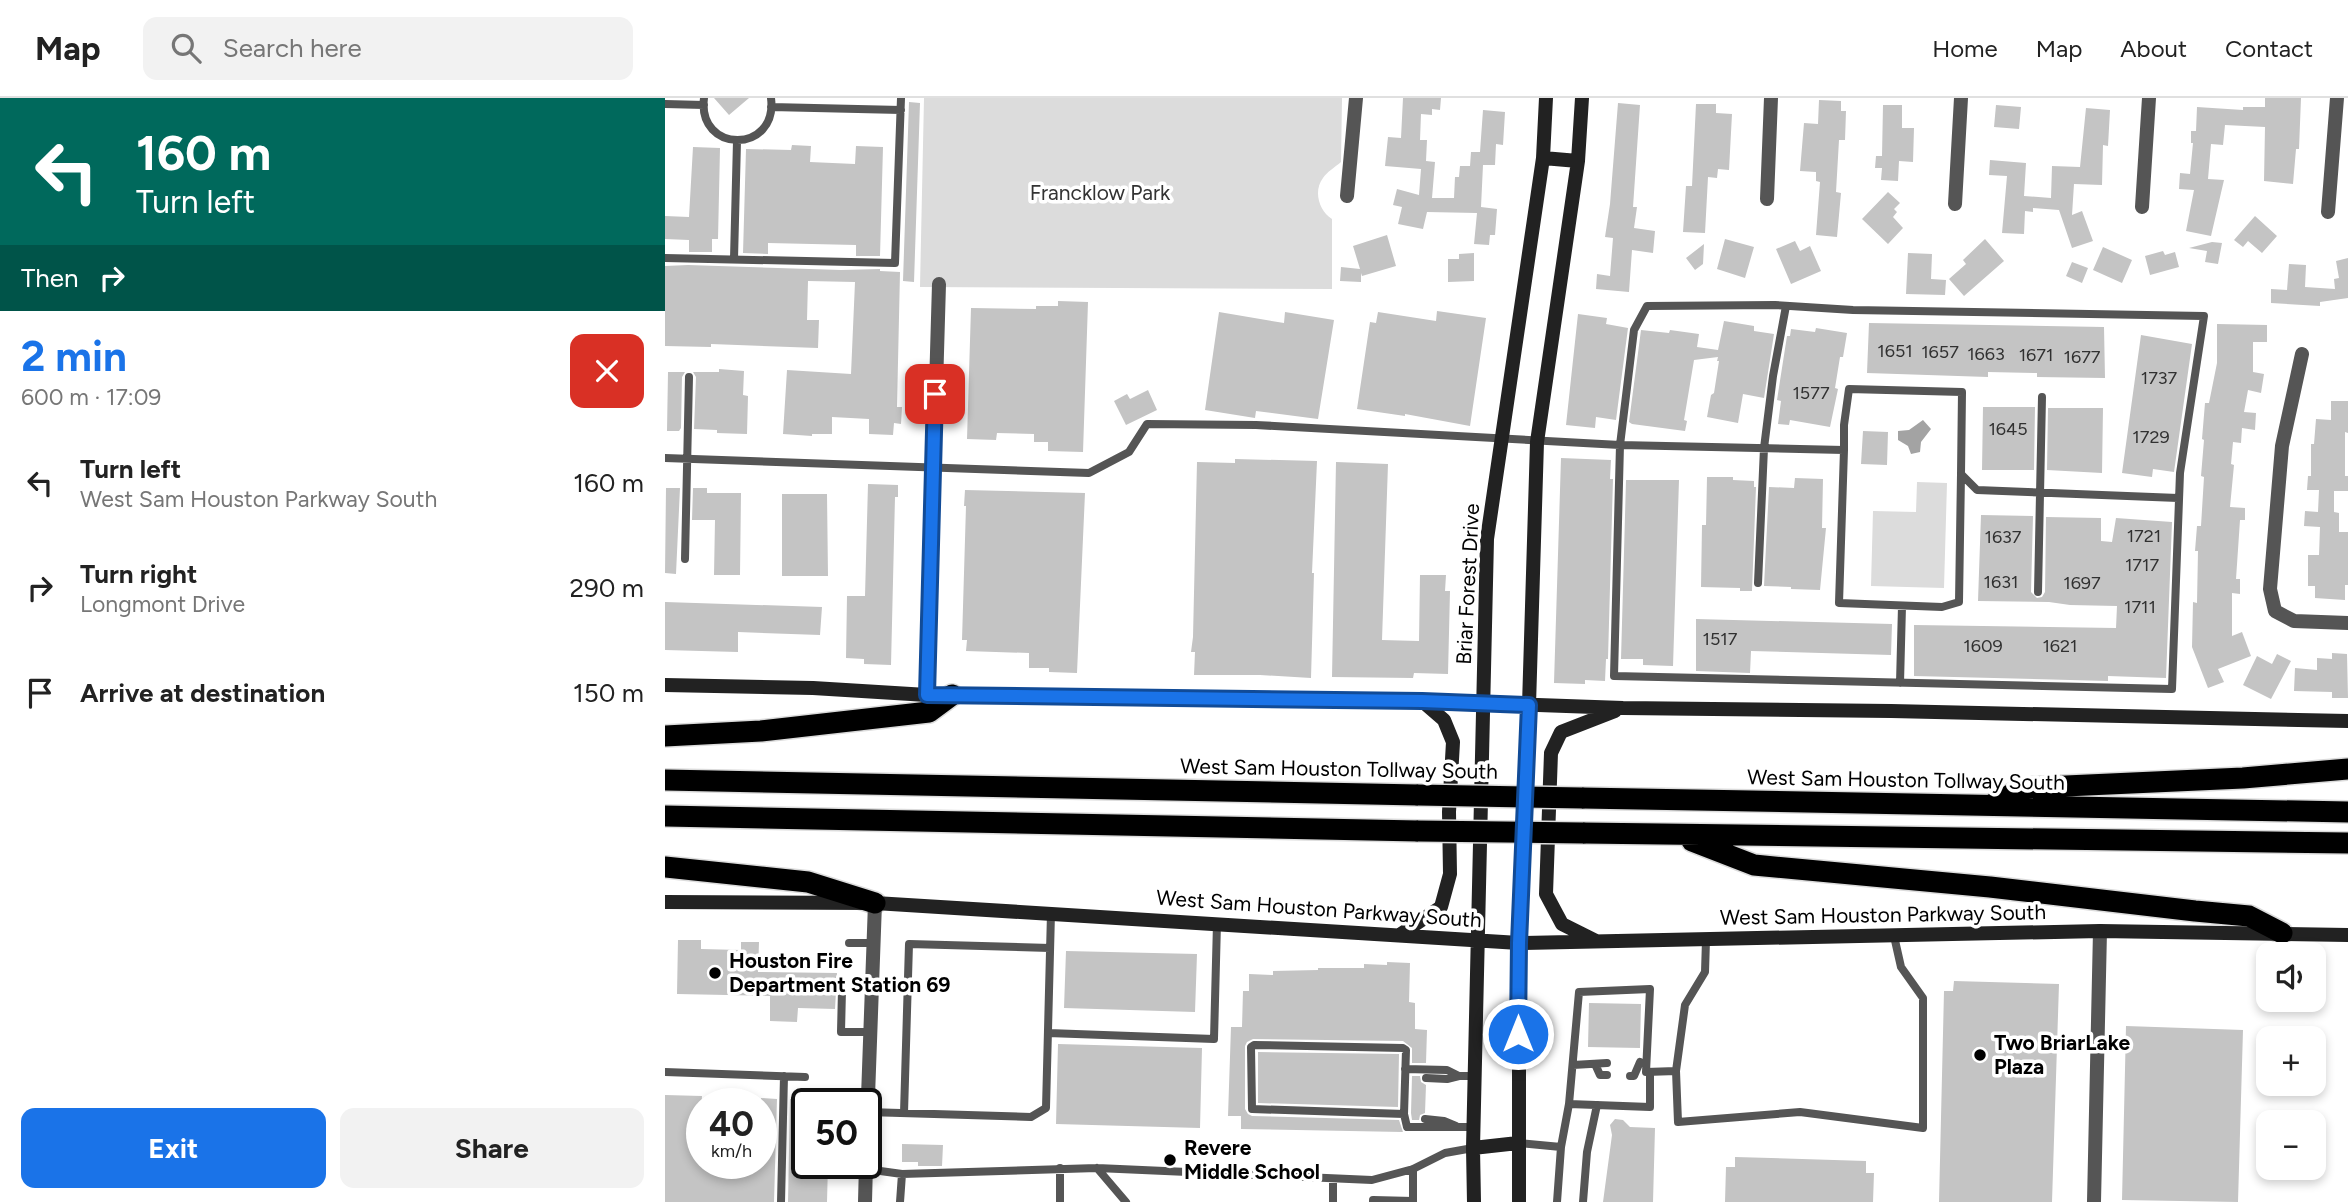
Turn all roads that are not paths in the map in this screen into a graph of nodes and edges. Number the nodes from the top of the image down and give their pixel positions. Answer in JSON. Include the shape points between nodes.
{"nodes":[{"id":1,"x":901,"y":98,"type":"edge"},
{"id":2,"x":1356,"y":98,"type":"edge"},
{"id":3,"x":1546,"y":98,"type":"edge"},
{"id":4,"x":1582,"y":98,"type":"edge"},
{"id":5,"x":1770,"y":98,"type":"edge"},
{"id":6,"x":1961,"y":98,"type":"edge"},
{"id":7,"x":2149,"y":98,"type":"edge"},
{"id":8,"x":2337,"y":98,"type":"edge"},
{"id":9,"x":704,"y":102,"type":"edge"},
{"id":10,"x":771,"y":102,"type":"edge"},
{"id":11,"x":665,"y":104,"type":"edge"},
{"id":12,"x":901,"y":110,"type":"junction"},
{"id":13,"x":737,"y":141,"type":"junction"},
{"id":14,"x":1543,"y":158,"type":"junction"},
{"id":15,"x":1578,"y":161,"type":"junction"},
{"id":16,"x":1347,"y":196,"type":"dead end"},
{"id":17,"x":1767,"y":199,"type":"dead end"},
{"id":18,"x":1955,"y":204,"type":"dead end"},
{"id":19,"x":2142,"y":207,"type":"dead end"},
{"id":20,"x":2329,"y":212,"type":"dead end"},
{"id":21,"x":665,"y":258,"type":"edge"},
{"id":22,"x":734,"y":260,"type":"junction"},
{"id":23,"x":939,"y":284,"type":"dead end"},
{"id":24,"x":1786,"y":306,"type":"junction"},
{"id":25,"x":2302,"y":354,"type":"dead end"},
{"id":26,"x":689,"y":377,"type":"dead end"},
{"id":27,"x":2042,"y":397,"type":"dead end"},
{"id":28,"x":1501,"y":439,"type":"junction"},
{"id":29,"x":1537,"y":442,"type":"junction"},
{"id":30,"x":1620,"y":445,"type":"junction"},
{"id":31,"x":1764,"y":448,"type":"junction"},
{"id":32,"x":1844,"y":450,"type":"junction"},
{"id":33,"x":665,"y":458,"type":"edge"},
{"id":34,"x":686,"y":458,"type":"junction"},
{"id":35,"x":933,"y":467,"type":"junction"},
{"id":36,"x":1961,"y":474,"type":"junction"},
{"id":37,"x":2039,"y":492,"type":"junction"},
{"id":38,"x":2178,"y":498,"type":"junction"},
{"id":39,"x":685,"y":559,"type":"dead end"},
{"id":40,"x":1758,"y":583,"type":"dead end"},
{"id":41,"x":2038,"y":592,"type":"dead end"},
{"id":42,"x":1902,"y":606,"type":"junction"},
{"id":43,"x":2348,"y":623,"type":"edge"},
{"id":44,"x":1899,"y":683,"type":"junction"},
{"id":45,"x":665,"y":685,"type":"edge"},
{"id":46,"x":927,"y":695,"type":"junction"},
{"id":47,"x":952,"y":695,"type":"junction"},
{"id":48,"x":1422,"y":701,"type":"junction"},
{"id":49,"x":1484,"y":703,"type":"junction"},
{"id":50,"x":1529,"y":705,"type":"junction"},
{"id":51,"x":1623,"y":708,"type":"junction"},
{"id":52,"x":2348,"y":722,"type":"edge"},
{"id":53,"x":665,"y":736,"type":"edge"},
{"id":54,"x":2348,"y":769,"type":"edge"},
{"id":55,"x":665,"y":780,"type":"edge"},
{"id":56,"x":1988,"y":807,"type":"junction"},
{"id":57,"x":2348,"y":812,"type":"edge"},
{"id":58,"x":665,"y":816,"type":"edge"},
{"id":59,"x":1680,"y":836,"type":"junction"},
{"id":60,"x":2348,"y":843,"type":"edge"},
{"id":61,"x":665,"y":867,"type":"edge"},
{"id":62,"x":665,"y":902,"type":"edge"},
{"id":63,"x":875,"y":903,"type":"junction"},
{"id":64,"x":1051,"y":913,"type":"junction"},
{"id":65,"x":1217,"y":923,"type":"junction"},
{"id":66,"x":2100,"y":931,"type":"junction"},
{"id":67,"x":2282,"y":933,"type":"junction"},
{"id":68,"x":1401,"y":934,"type":"junction"},
{"id":69,"x":2348,"y":935,"type":"edge"},
{"id":70,"x":1894,"y":936,"type":"junction"},
{"id":71,"x":1706,"y":940,"type":"junction"},
{"id":72,"x":1478,"y":942,"type":"junction"},
{"id":73,"x":849,"y":943,"type":"dead end"},
{"id":74,"x":874,"y":943,"type":"junction"},
{"id":75,"x":1519,"y":943,"type":"junction"},
{"id":76,"x":1599,"y":943,"type":"junction"},
{"id":77,"x":1050,"y":948,"type":"junction"},
{"id":78,"x":842,"y":990,"type":"dead end"},
{"id":79,"x":870,"y":1032,"type":"junction"},
{"id":80,"x":1048,"y":1034,"type":"junction"},
{"id":81,"x":1639,"y":1062,"type":"junction"},
{"id":82,"x":1607,"y":1063,"type":"dead end"},
{"id":83,"x":1595,"y":1064,"type":"junction"},
{"id":84,"x":1573,"y":1065,"type":"junction"},
{"id":85,"x":1405,"y":1069,"type":"junction"},
{"id":86,"x":1676,"y":1071,"type":"junction"},
{"id":87,"x":665,"y":1072,"type":"edge"},
{"id":88,"x":1650,"y":1072,"type":"junction"},
{"id":89,"x":1607,"y":1075,"type":"dead end"},
{"id":90,"x":784,"y":1076,"type":"junction"},
{"id":91,"x":1459,"y":1076,"type":"junction"},
{"id":92,"x":1475,"y":1076,"type":"junction"},
{"id":93,"x":1630,"y":1076,"type":"dead end"},
{"id":94,"x":805,"y":1077,"type":"dead end"},
{"id":95,"x":1426,"y":1078,"type":"dead end"},
{"id":96,"x":868,"y":1088,"type":"edge"},
{"id":97,"x":1569,"y":1104,"type":"junction"},
{"id":98,"x":1597,"y":1105,"type":"junction"},
{"id":99,"x":882,"y":1112,"type":"edge"},
{"id":100,"x":904,"y":1113,"type":"junction"},
{"id":101,"x":1404,"y":1114,"type":"junction"},
{"id":102,"x":1425,"y":1119,"type":"dead end"},
{"id":103,"x":1458,"y":1127,"type":"junction"},
{"id":104,"x":1473,"y":1127,"type":"junction"},
{"id":105,"x":1518,"y":1143,"type":"junction"},
{"id":106,"x":1560,"y":1147,"type":"junction"},
{"id":107,"x":1473,"y":1148,"type":"junction"},
{"id":108,"x":1060,"y":1168,"type":"junction"},
{"id":109,"x":1097,"y":1168,"type":"junction"},
{"id":110,"x":1413,"y":1169,"type":"junction"},
{"id":111,"x":882,"y":1170,"type":"edge"},
{"id":112,"x":902,"y":1174,"type":"junction"},
{"id":113,"x":866,"y":1179,"type":"edge"},
{"id":114,"x":1333,"y":1180,"type":"junction"},
{"id":115,"x":781,"y":1202,"type":"edge"},
{"id":116,"x":865,"y":1202,"type":"edge"},
{"id":117,"x":900,"y":1202,"type":"edge"},
{"id":118,"x":1060,"y":1202,"type":"edge"},
{"id":119,"x":1126,"y":1202,"type":"edge"},
{"id":120,"x":1333,"y":1202,"type":"edge"},
{"id":121,"x":1373,"y":1202,"type":"edge"},
{"id":122,"x":1413,"y":1202,"type":"edge"},
{"id":123,"x":1474,"y":1202,"type":"edge"},
{"id":124,"x":1519,"y":1202,"type":"edge"},
{"id":125,"x":1557,"y":1202,"type":"edge"},
{"id":126,"x":1583,"y":1202,"type":"edge"},
{"id":127,"x":2094,"y":1202,"type":"edge"}],
"edges":[{"from":1,"to":12,"type":"lane"},
{"from":2,"to":16,"type":"street"},
{"from":3,"to":14,"type":"main road","name":"Briar Forest Drive"},
{"from":4,"to":15,"type":"main road"},
{"from":5,"to":17,"type":"street"},
{"from":6,"to":18,"type":"street"},
{"from":7,"to":19,"type":"street"},
{"from":8,"to":20,"type":"street"},
{"from":9,"to":11,"type":"lane"},
{"from":9,"to":13,"type":"lane","via":[[715,132]]},
{"from":10,"to":12,"type":"lane"},
{"from":10,"to":13,"type":"lane","via":[[761,132]]},
{"from":12,"to":22,"type":"lane","via":[[895,263]]},
{"from":13,"to":22,"type":"lane"},
{"from":14,"to":15,"type":"main road"},
{"from":14,"to":28,"type":"main road","name":"Briar Forest Drive"},
{"from":15,"to":29,"type":"main road"},
{"from":21,"to":22,"type":"lane"},
{"from":23,"to":35,"type":"street"},
{"from":24,"to":30,"type":"lane","via":[[1647,306],[1634,330]]},
{"from":24,"to":31,"type":"lane"},
{"from":24,"to":38,"type":"lane","via":[[2204,316]]},
{"from":25,"to":43,"type":"street","via":[[2282,446],[2270,589],[2275,611],[2294,621]]},
{"from":26,"to":34,"type":"lane"},
{"from":27,"to":37,"type":"lane"},
{"from":28,"to":29,"type":"lane"},
{"from":28,"to":35,"type":"lane","via":[[1256,425],[1147,424],[1129,452],[1089,473]]},
{"from":28,"to":49,"type":"main road","name":"Briar Forest Drive","via":[[1487,539]]},
{"from":29,"to":30,"type":"lane"},
{"from":29,"to":50,"type":"main road"},
{"from":30,"to":31,"type":"lane"},
{"from":30,"to":44,"type":"lane","via":[[1614,676]]},
{"from":31,"to":32,"type":"lane"},
{"from":31,"to":40,"type":"lane"},
{"from":32,"to":36,"type":"lane","via":[[1849,388],[1962,392]]},
{"from":32,"to":42,"type":"lane","via":[[1839,603]]},
{"from":33,"to":34,"type":"lane"},
{"from":34,"to":35,"type":"lane"},
{"from":34,"to":39,"type":"lane"},
{"from":35,"to":46,"type":"street"},
{"from":36,"to":37,"type":"lane","via":[[1977,490]]},
{"from":36,"to":42,"type":"lane","via":[[1959,602],[1942,607]]},
{"from":37,"to":38,"type":"lane"},
{"from":37,"to":41,"type":"lane"},
{"from":38,"to":44,"type":"lane","via":[[2172,689]]},
{"from":42,"to":44,"type":"lane"},
{"from":45,"to":46,"type":"main road"},
{"from":46,"to":47,"type":"main road"},
{"from":47,"to":48,"type":"main road"},
{"from":47,"to":53,"type":"highway","via":[[929,712],[773,730]]},
{"from":48,"to":49,"type":"main road"},
{"from":48,"to":68,"type":"main road","via":[[1444,720],[1453,743],[1450,874],[1441,907]]},
{"from":49,"to":50,"type":"main road"},
{"from":49,"to":72,"type":"main road","name":"Briar Forest Drive"},
{"from":50,"to":51,"type":"main road"},
{"from":50,"to":75,"type":"main road"},
{"from":51,"to":52,"type":"main road"},
{"from":51,"to":76,"type":"main road","via":[[1561,733],[1552,753],[1546,894],[1562,924]]},
{"from":54,"to":56,"type":"highway","via":[[2023,788]]},
{"from":55,"to":56,"type":"highway","name":"West Sam Houston Tollway South","bridge":true},
{"from":56,"to":57,"type":"highway","name":"West Sam Houston Tollway South"},
{"from":58,"to":59,"type":"highway","bridge":true},
{"from":59,"to":60,"type":"highway"},
{"from":59,"to":67,"type":"highway","via":[[1754,865],[2249,916]]},
{"from":61,"to":63,"type":"highway","via":[[808,882]]},
{"from":62,"to":63,"type":"main road","name":"West Sam Houston Parkway South"},
{"from":63,"to":64,"type":"main road","name":"West Sam Houston Parkway South"},
{"from":63,"to":74,"type":"street"},
{"from":64,"to":65,"type":"main road","name":"West Sam Houston Parkway South"},
{"from":64,"to":77,"type":"lane"},
{"from":65,"to":68,"type":"main road","name":"West Sam Houston Parkway South"},
{"from":65,"to":80,"type":"lane","via":[[1215,1038]]},
{"from":66,"to":67,"type":"main road","name":"West Sam Houston Parkway South"},
{"from":66,"to":70,"type":"main road","name":"West Sam Houston Parkway South"},
{"from":66,"to":127,"type":"street"},
{"from":67,"to":69,"type":"main road","name":"West Sam Houston Parkway South"},
{"from":68,"to":72,"type":"main road","name":"West Sam Houston Parkway South"},
{"from":70,"to":71,"type":"main road","name":"West Sam Houston Parkway South"},
{"from":70,"to":86,"type":"lane","via":[[1901,967],[1923,998],[1923,1128],[1800,1112],[1678,1122]]},
{"from":71,"to":76,"type":"main road","name":"West Sam Houston Parkway South"},
{"from":71,"to":86,"type":"lane","via":[[1705,972],[1685,1005]]},
{"from":72,"to":75,"type":"main road","name":"West Sam Houston Parkway South"},
{"from":72,"to":92,"type":"main road","name":"Briar Forest Drive"},
{"from":73,"to":74,"type":"lane"},
{"from":74,"to":79,"type":"street"},
{"from":75,"to":76,"type":"main road","name":"West Sam Houston Parkway South"},
{"from":75,"to":105,"type":"main road"},
{"from":77,"to":80,"type":"lane"},
{"from":77,"to":100,"type":"lane","via":[[909,944]]},
{"from":78,"to":79,"type":"lane","via":[[841,1032]]},
{"from":79,"to":96,"type":"street"},
{"from":80,"to":100,"type":"lane","via":[[1046,1108],[1031,1117]]},
{"from":81,"to":84,"type":"lane","via":[[1650,989],[1579,992]]},
{"from":81,"to":88,"type":"lane"},
{"from":81,"to":93,"type":"lane"},
{"from":82,"to":83,"type":"lane"},
{"from":83,"to":84,"type":"lane"},
{"from":83,"to":89,"type":"lane","via":[[1600,1075]]},
{"from":84,"to":97,"type":"lane"},
{"from":85,"to":91,"type":"lane","via":[[1447,1070]]},
{"from":85,"to":101,"type":"lane"},
{"from":85,"to":101,"type":"lane","via":[[1405,1048],[1251,1047],[1254,1110]]},
{"from":86,"to":88,"type":"lane"},
{"from":87,"to":90,"type":"lane"},
{"from":88,"to":98,"type":"lane","via":[[1650,1107]]},
{"from":90,"to":94,"type":"lane"},
{"from":90,"to":115,"type":"lane"},
{"from":91,"to":92,"type":"lane"},
{"from":91,"to":95,"type":"lane"},
{"from":92,"to":104,"type":"main road","name":"Briar Forest Drive"},
{"from":97,"to":98,"type":"lane"},
{"from":97,"to":106,"type":"lane"},
{"from":98,"to":126,"type":"lane"},
{"from":99,"to":100,"type":"lane"},
{"from":101,"to":103,"type":"lane","via":[[1409,1128]]},
{"from":102,"to":103,"type":"lane"},
{"from":103,"to":104,"type":"lane"},
{"from":104,"to":107,"type":"main road","name":"Briar Forest Drive"},
{"from":105,"to":106,"type":"lane"},
{"from":105,"to":107,"type":"main road"},
{"from":105,"to":124,"type":"main road"},
{"from":106,"to":125,"type":"lane"},
{"from":107,"to":110,"type":"lane","via":[[1445,1153]]},
{"from":107,"to":123,"type":"main road","name":"Briar Forest Drive"},
{"from":108,"to":109,"type":"lane"},
{"from":108,"to":112,"type":"lane"},
{"from":108,"to":118,"type":"lane"},
{"from":109,"to":114,"type":"lane"},
{"from":109,"to":119,"type":"lane"},
{"from":110,"to":114,"type":"lane","via":[[1372,1180]]},
{"from":110,"to":122,"type":"lane"},
{"from":111,"to":112,"type":"lane"},
{"from":112,"to":117,"type":"lane"},
{"from":113,"to":116,"type":"street"},
{"from":114,"to":120,"type":"lane"},
{"from":121,"to":122,"type":"lane"}]}
